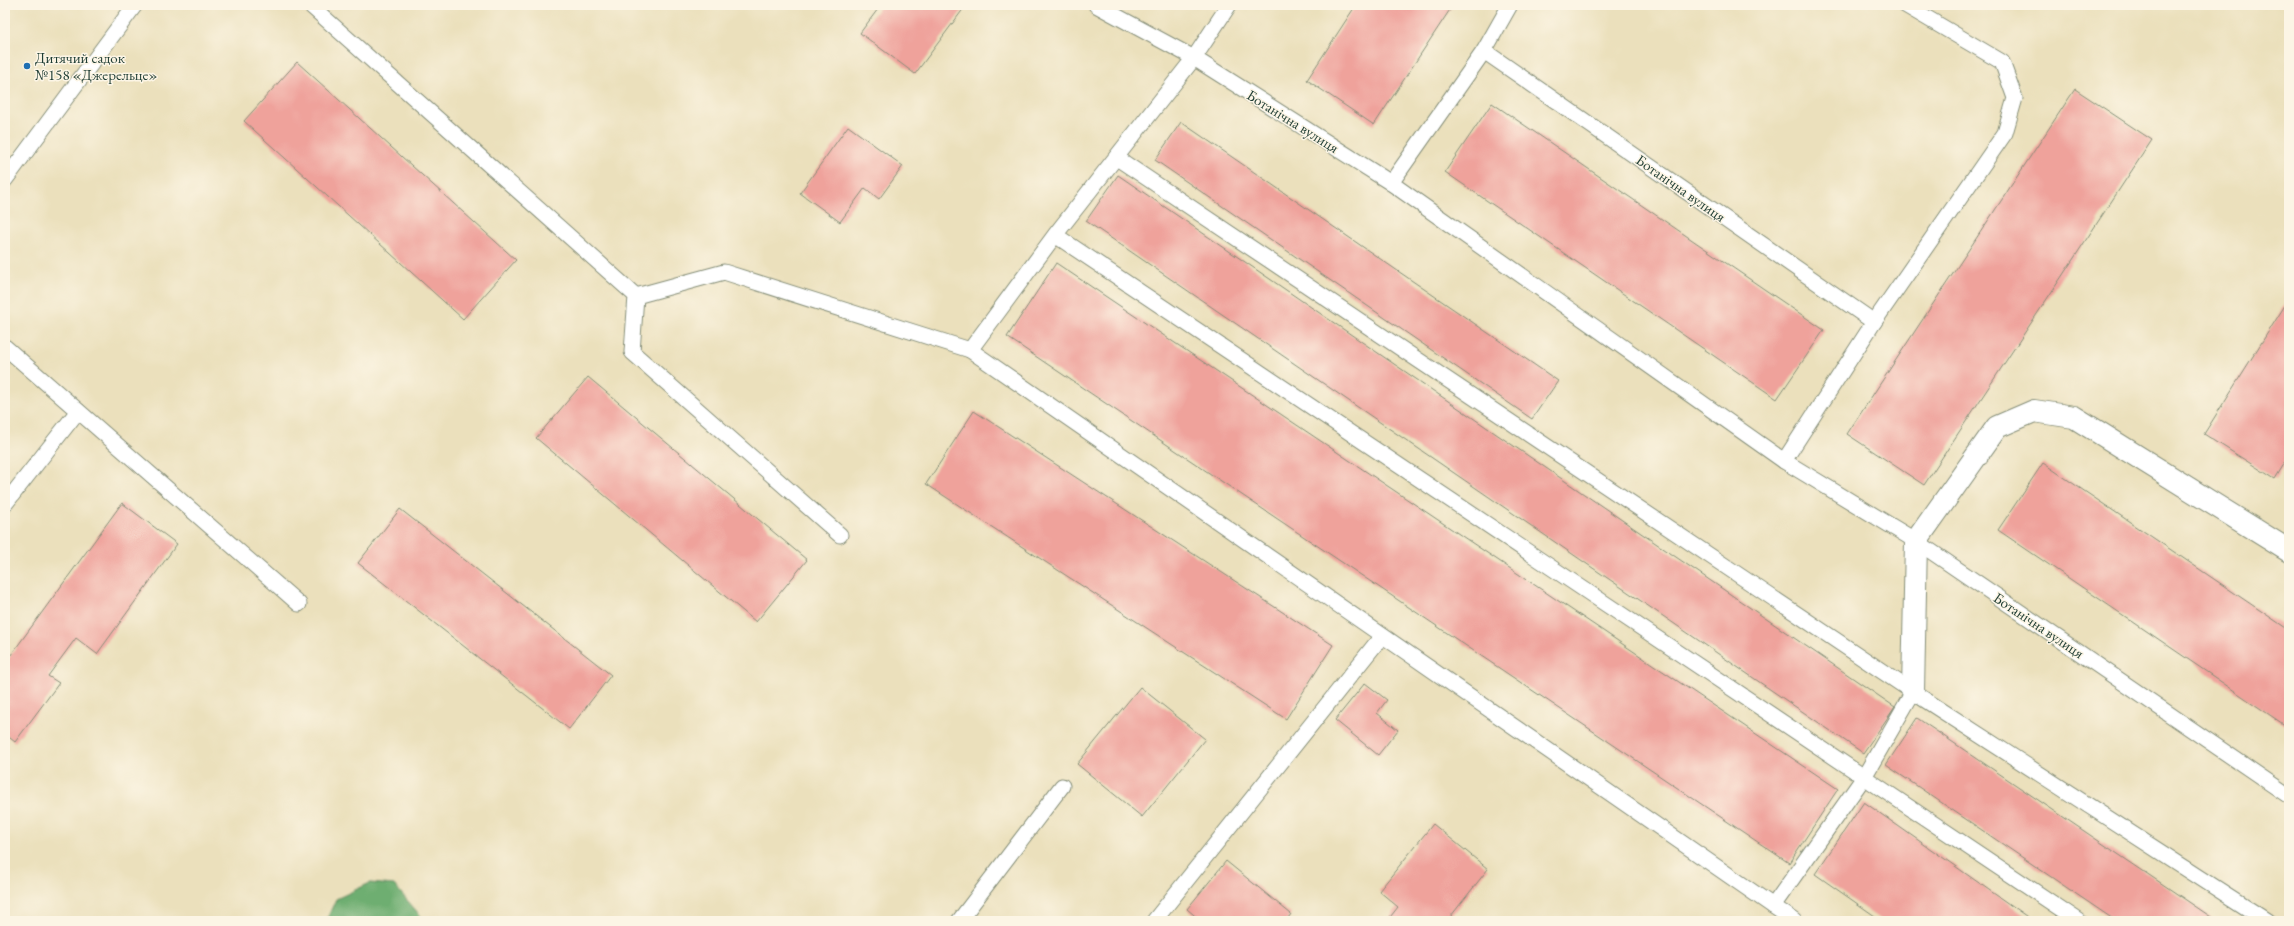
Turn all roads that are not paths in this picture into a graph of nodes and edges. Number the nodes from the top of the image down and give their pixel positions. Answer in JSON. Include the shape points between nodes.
{"nodes":[{"id":1,"x":136,"y":5,"type":"edge"},
{"id":2,"x":310,"y":5,"type":"edge"},
{"id":3,"x":1096,"y":5,"type":"edge"},
{"id":4,"x":1229,"y":5,"type":"edge"},
{"id":5,"x":1510,"y":5,"type":"edge"},
{"id":6,"x":1905,"y":5,"type":"edge"},
{"id":7,"x":1484,"y":51,"type":"junction"},
{"id":8,"x":1194,"y":58,"type":"junction"},
{"id":9,"x":1117,"y":158,"type":"junction"},
{"id":10,"x":5,"y":180,"type":"edge"},
{"id":11,"x":1391,"y":183,"type":"junction"},
{"id":12,"x":1055,"y":234,"type":"junction"},
{"id":13,"x":636,"y":296,"type":"junction"},
{"id":14,"x":1874,"y":322,"type":"junction"},
{"id":15,"x":5,"y":347,"type":"edge"},
{"id":16,"x":970,"y":350,"type":"junction"},
{"id":17,"x":78,"y":411,"type":"junction"},
{"id":18,"x":1784,"y":461,"type":"junction"},
{"id":19,"x":5,"y":504,"type":"edge"},
{"id":20,"x":840,"y":535,"type":"dead end"},
{"id":21,"x":1916,"y":541,"type":"junction"},
{"id":22,"x":2289,"y":551,"type":"edge"},
{"id":23,"x":299,"y":604,"type":"dead end"},
{"id":24,"x":1382,"y":636,"type":"junction"},
{"id":25,"x":1913,"y":692,"type":"junction"},
{"id":26,"x":1864,"y":777,"type":"junction"},
{"id":27,"x":1062,"y":786,"type":"dead end"},
{"id":28,"x":2289,"y":796,"type":"edge"},
{"id":29,"x":1773,"y":906,"type":"junction"},
{"id":30,"x":959,"y":921,"type":"edge"},
{"id":31,"x":1154,"y":921,"type":"edge"},
{"id":32,"x":1795,"y":921,"type":"edge"},
{"id":33,"x":2079,"y":921,"type":"edge"},
{"id":34,"x":2267,"y":921,"type":"edge"}],
"edges":[{"from":1,"to":10,"type":"lane"},
{"from":2,"to":13,"type":"lane"},
{"from":3,"to":8,"type":"lane","name":"Ботанічна вулиця"},
{"from":4,"to":8,"type":"lane"},
{"from":5,"to":7,"type":"lane"},
{"from":6,"to":14,"type":"lane","via":[[2002,62],[2015,98],[2005,133]]},
{"from":7,"to":11,"type":"lane"},
{"from":7,"to":14,"type":"lane","name":"Ботанічна вулиця"},
{"from":8,"to":9,"type":"lane"},
{"from":8,"to":11,"type":"lane","name":"Ботанічна вулиця"},
{"from":9,"to":12,"type":"lane"},
{"from":9,"to":25,"type":"lane"},
{"from":11,"to":18,"type":"lane","name":"Ботанічна вулиця"},
{"from":12,"to":16,"type":"lane"},
{"from":12,"to":26,"type":"lane"},
{"from":13,"to":16,"type":"lane","via":[[724,272]]},
{"from":13,"to":20,"type":"lane","via":[[632,352]]},
{"from":14,"to":18,"type":"lane"},
{"from":15,"to":17,"type":"lane"},
{"from":16,"to":24,"type":"lane"},
{"from":17,"to":19,"type":"lane"},
{"from":17,"to":23,"type":"lane"},
{"from":18,"to":21,"type":"lane","name":"Ботанічна вулиця"},
{"from":21,"to":22,"type":"street","via":[[1997,427],[2034,411],[2074,417]]},
{"from":21,"to":25,"type":"street"},
{"from":21,"to":28,"type":"lane","name":"Ботанічна вулиця"},
{"from":24,"to":29,"type":"lane"},
{"from":24,"to":31,"type":"lane"},
{"from":25,"to":26,"type":"lane"},
{"from":25,"to":34,"type":"lane"},
{"from":26,"to":29,"type":"lane"},
{"from":26,"to":33,"type":"lane"},
{"from":27,"to":30,"type":"lane"},
{"from":29,"to":32,"type":"lane"}]}
